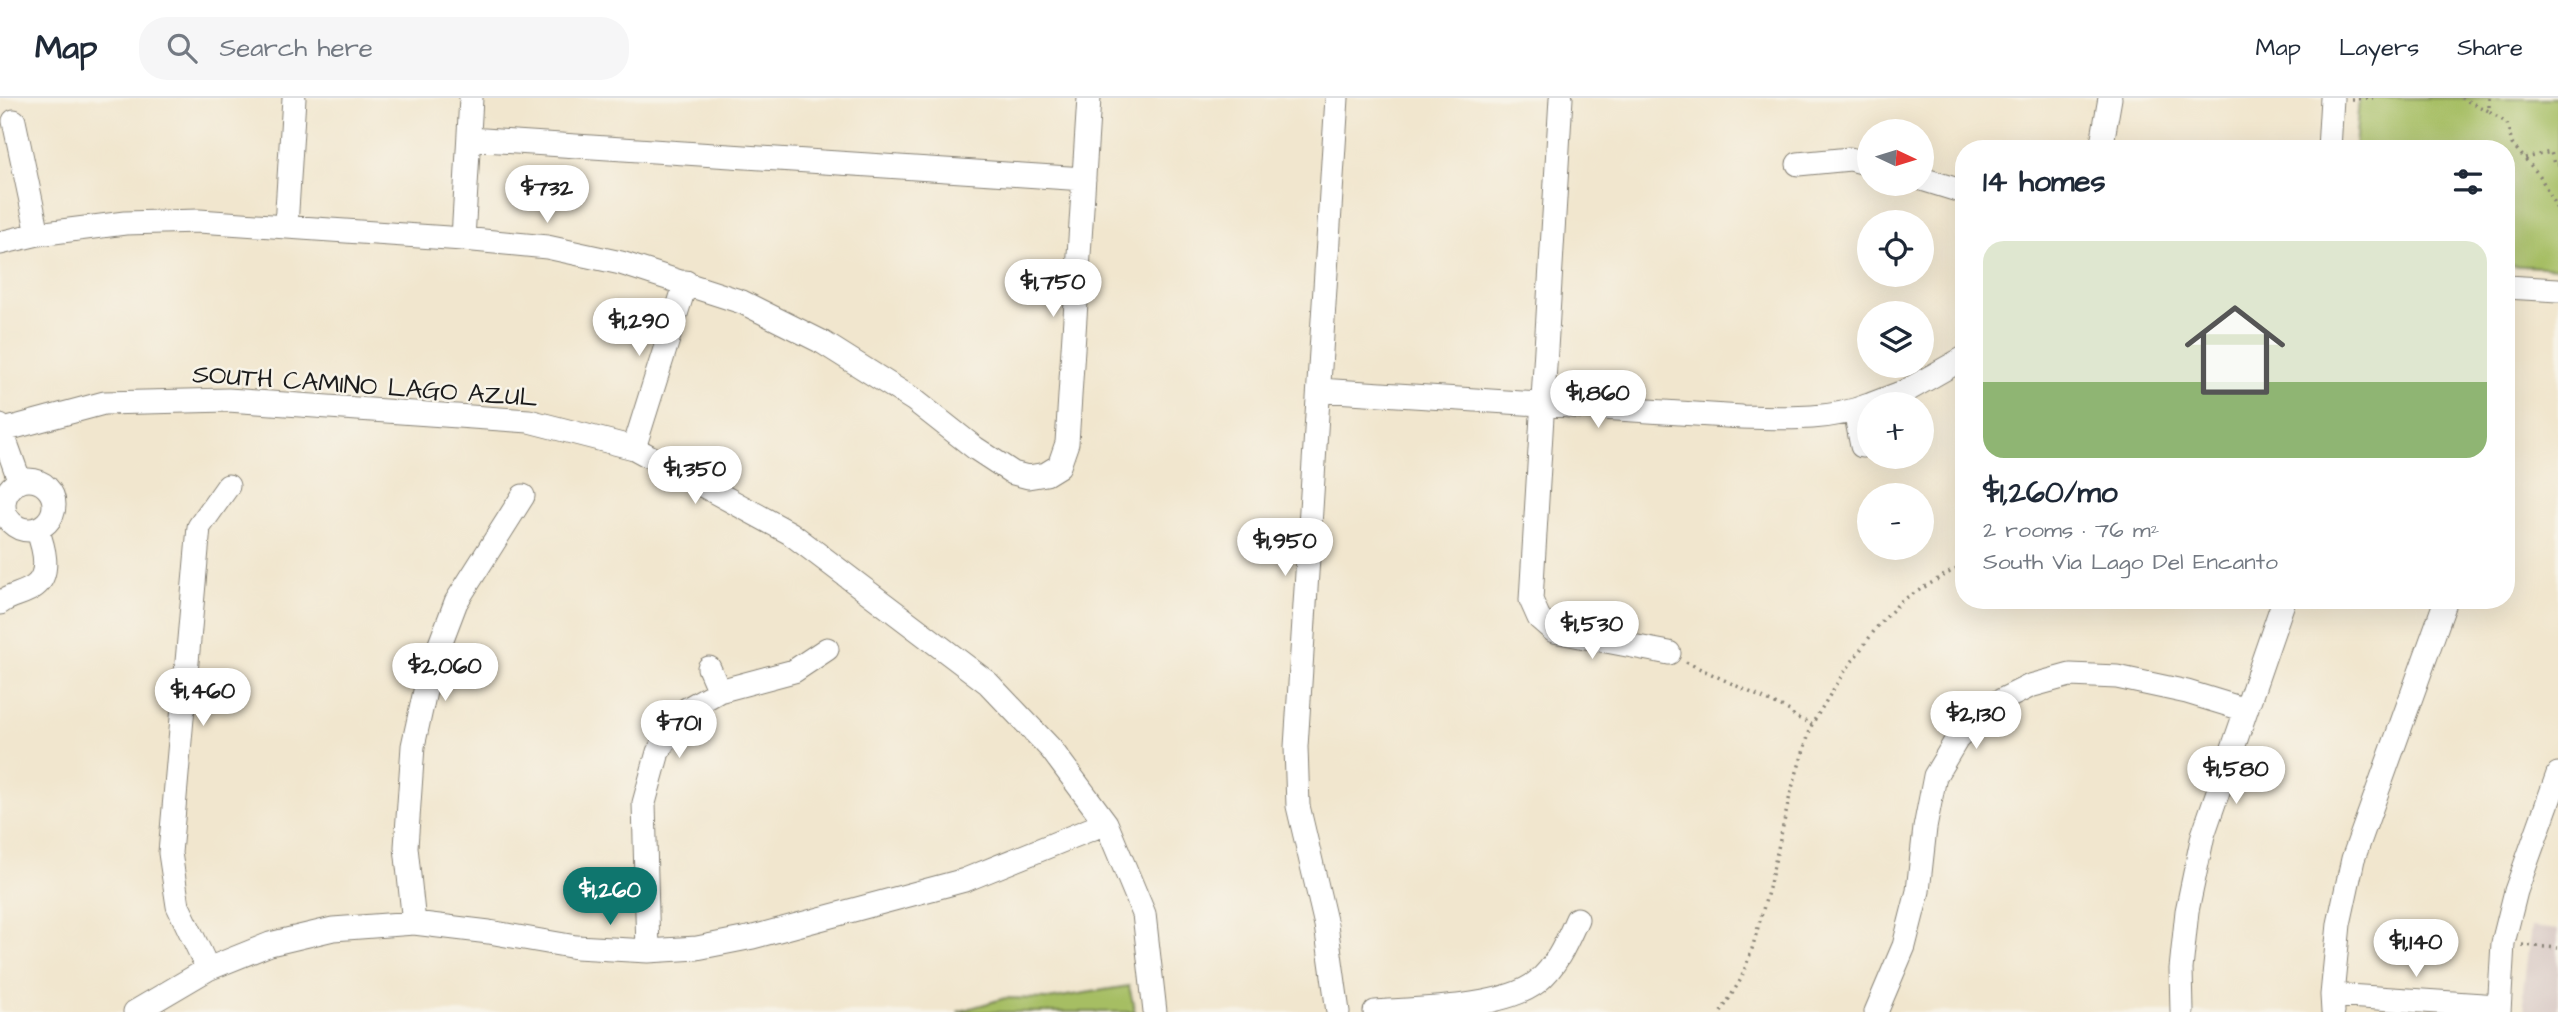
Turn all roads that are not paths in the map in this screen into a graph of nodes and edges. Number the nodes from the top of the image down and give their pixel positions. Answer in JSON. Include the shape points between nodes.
{"nodes":[{"id":1,"x":294,"y":98,"type":"edge"},
{"id":2,"x":471,"y":98,"type":"edge"},
{"id":3,"x":1089,"y":98,"type":"edge"},
{"id":4,"x":1337,"y":98,"type":"edge"},
{"id":5,"x":1560,"y":98,"type":"edge"},
{"id":6,"x":2110,"y":98,"type":"edge"},
{"id":7,"x":2332,"y":98,"type":"edge"},
{"id":8,"x":14,"y":121,"type":"dead end"},
{"id":9,"x":469,"y":139,"type":"junction"},
{"id":10,"x":2103,"y":140,"type":"edge"},
{"id":11,"x":2330,"y":140,"type":"edge"},
{"id":12,"x":1857,"y":161,"type":"edge"},
{"id":13,"x":1798,"y":164,"type":"dead end"},
{"id":14,"x":1084,"y":180,"type":"junction"},
{"id":15,"x":1934,"y":183,"type":"edge"},
{"id":16,"x":1955,"y":189,"type":"edge"},
{"id":17,"x":286,"y":226,"type":"junction"},
{"id":18,"x":38,"y":234,"type":"junction"},
{"id":19,"x":463,"y":239,"type":"junction"},
{"id":20,"x":0,"y":243,"type":"edge"},
{"id":21,"x":687,"y":282,"type":"junction"},
{"id":22,"x":2515,"y":288,"type":"edge"},
{"id":23,"x":2558,"y":290,"type":"edge"},
{"id":24,"x":1955,"y":363,"type":"edge"},
{"id":25,"x":1319,"y":390,"type":"junction"},
{"id":26,"x":1903,"y":392,"type":"edge"},
{"id":27,"x":1542,"y":404,"type":"junction"},
{"id":28,"x":1857,"y":408,"type":"edge"},
{"id":29,"x":0,"y":429,"type":"edge"},
{"id":30,"x":634,"y":448,"type":"junction"},
{"id":31,"x":20,"y":482,"type":"junction"},
{"id":32,"x":228,"y":486,"type":"dead end"},
{"id":33,"x":523,"y":496,"type":"dead end"},
{"id":34,"x":37,"y":529,"type":"junction"},
{"id":35,"x":0,"y":603,"type":"edge"},
{"id":36,"x":2281,"y":609,"type":"edge"},
{"id":37,"x":2443,"y":609,"type":"edge"},
{"id":38,"x":827,"y":649,"type":"dead end"},
{"id":39,"x":1669,"y":653,"type":"road end"},
{"id":40,"x":709,"y":668,"type":"dead end"},
{"id":41,"x":719,"y":691,"type":"junction"},
{"id":42,"x":2246,"y":710,"type":"junction"},
{"id":43,"x":2558,"y":774,"type":"edge"},
{"id":44,"x":1106,"y":823,"type":"junction"},
{"id":45,"x":1577,"y":919,"type":"dead end"},
{"id":46,"x":414,"y":923,"type":"junction"},
{"id":47,"x":648,"y":951,"type":"junction"},
{"id":48,"x":208,"y":969,"type":"junction"},
{"id":49,"x":2333,"y":1004,"type":"edge"},
{"id":50,"x":2498,"y":1009,"type":"edge"},
{"id":51,"x":135,"y":1012,"type":"edge"},
{"id":52,"x":1155,"y":1012,"type":"edge"},
{"id":53,"x":1338,"y":1012,"type":"edge"},
{"id":54,"x":1375,"y":1012,"type":"edge"},
{"id":55,"x":1876,"y":1012,"type":"edge"},
{"id":56,"x":2182,"y":1012,"type":"edge"}],
"edges":[{"from":1,"to":17,"type":"street"},
{"from":2,"to":9,"type":"street"},
{"from":3,"to":14,"type":"street"},
{"from":4,"to":25,"type":"street"},
{"from":5,"to":27,"type":"street"},
{"from":6,"to":10,"type":"street"},
{"from":7,"to":11,"type":"street"},
{"from":8,"to":18,"type":"street"},
{"from":9,"to":14,"type":"street"},
{"from":9,"to":19,"type":"street"},
{"from":12,"to":13,"type":"street"},
{"from":14,"to":21,"type":"street","via":[[1067,443],[1059,466],[1046,474],[1028,477],[1013,473],[914,400],[822,342],[742,302]]},
{"from":15,"to":16,"type":"street"},
{"from":17,"to":18,"type":"street","via":[[125,223]]},
{"from":17,"to":19,"type":"street"},
{"from":18,"to":20,"type":"street"},
{"from":19,"to":21,"type":"street","via":[[547,247]]},
{"from":21,"to":30,"type":"street"},
{"from":22,"to":23,"type":"street"},
{"from":24,"to":26,"type":"street"},
{"from":25,"to":27,"type":"street"},
{"from":25,"to":53,"type":"street","via":[[1296,747],[1298,806],[1326,925]]},
{"from":27,"to":28,"type":"street","via":[[1802,418]]},
{"from":27,"to":39,"type":"street","via":[[1530,578],[1531,600],[1539,618],[1554,631]]},
{"from":29,"to":30,"type":"street","name":"SOUTH CAMINO LAGO AZUL","via":[[104,403],[228,400],[529,421]]},
{"from":29,"to":31,"type":"street"},
{"from":30,"to":44,"type":"street","name":"SOUTH CAMINO LAGO AZUL","via":[[790,533],[988,683],[1051,749]]},
{"from":31,"to":34,"type":"street","via":[[6,495],[5,514],[18,528]]},
{"from":31,"to":34,"type":"street","via":[[39,482],[52,496],[51,516]]},
{"from":32,"to":48,"type":"street","via":[[199,527],[170,853],[178,906]]},
{"from":33,"to":46,"type":"street","via":[[456,602],[429,673],[413,746],[406,847]]},
{"from":34,"to":35,"type":"street","via":[[44,550],[43,573],[36,586]]},
{"from":36,"to":42,"type":"street"},
{"from":37,"to":49,"type":"street","via":[[2353,859],[2339,924]]},
{"from":38,"to":41,"type":"street","via":[[794,671]]},
{"from":40,"to":41,"type":"street"},
{"from":41,"to":47,"type":"street","via":[[687,709],[658,752],[644,803]]},
{"from":42,"to":55,"type":"street","via":[[2117,677],[2070,675],[2030,686],[1992,705],[1957,739],[1935,776],[1918,891],[1904,946]]},
{"from":42,"to":56,"type":"street","via":[[2203,835],[2187,911]]},
{"from":43,"to":50,"type":"street","via":[[2516,891],[2503,943]]},
{"from":44,"to":47,"type":"street","via":[[965,880],[753,937]]},
{"from":44,"to":52,"type":"street","name":"SOUTH CAMINO LAGO AZUL","via":[[1144,914]]},
{"from":45,"to":54,"type":"street","via":[[1559,957],[1537,982],[1525,988],[1500,999],[1458,1006]]},
{"from":46,"to":47,"type":"street","via":[[576,947]]},
{"from":46,"to":48,"type":"street","via":[[333,929],[270,944]]},
{"from":48,"to":51,"type":"street"},
{"from":49,"to":50,"type":"street"}]}
